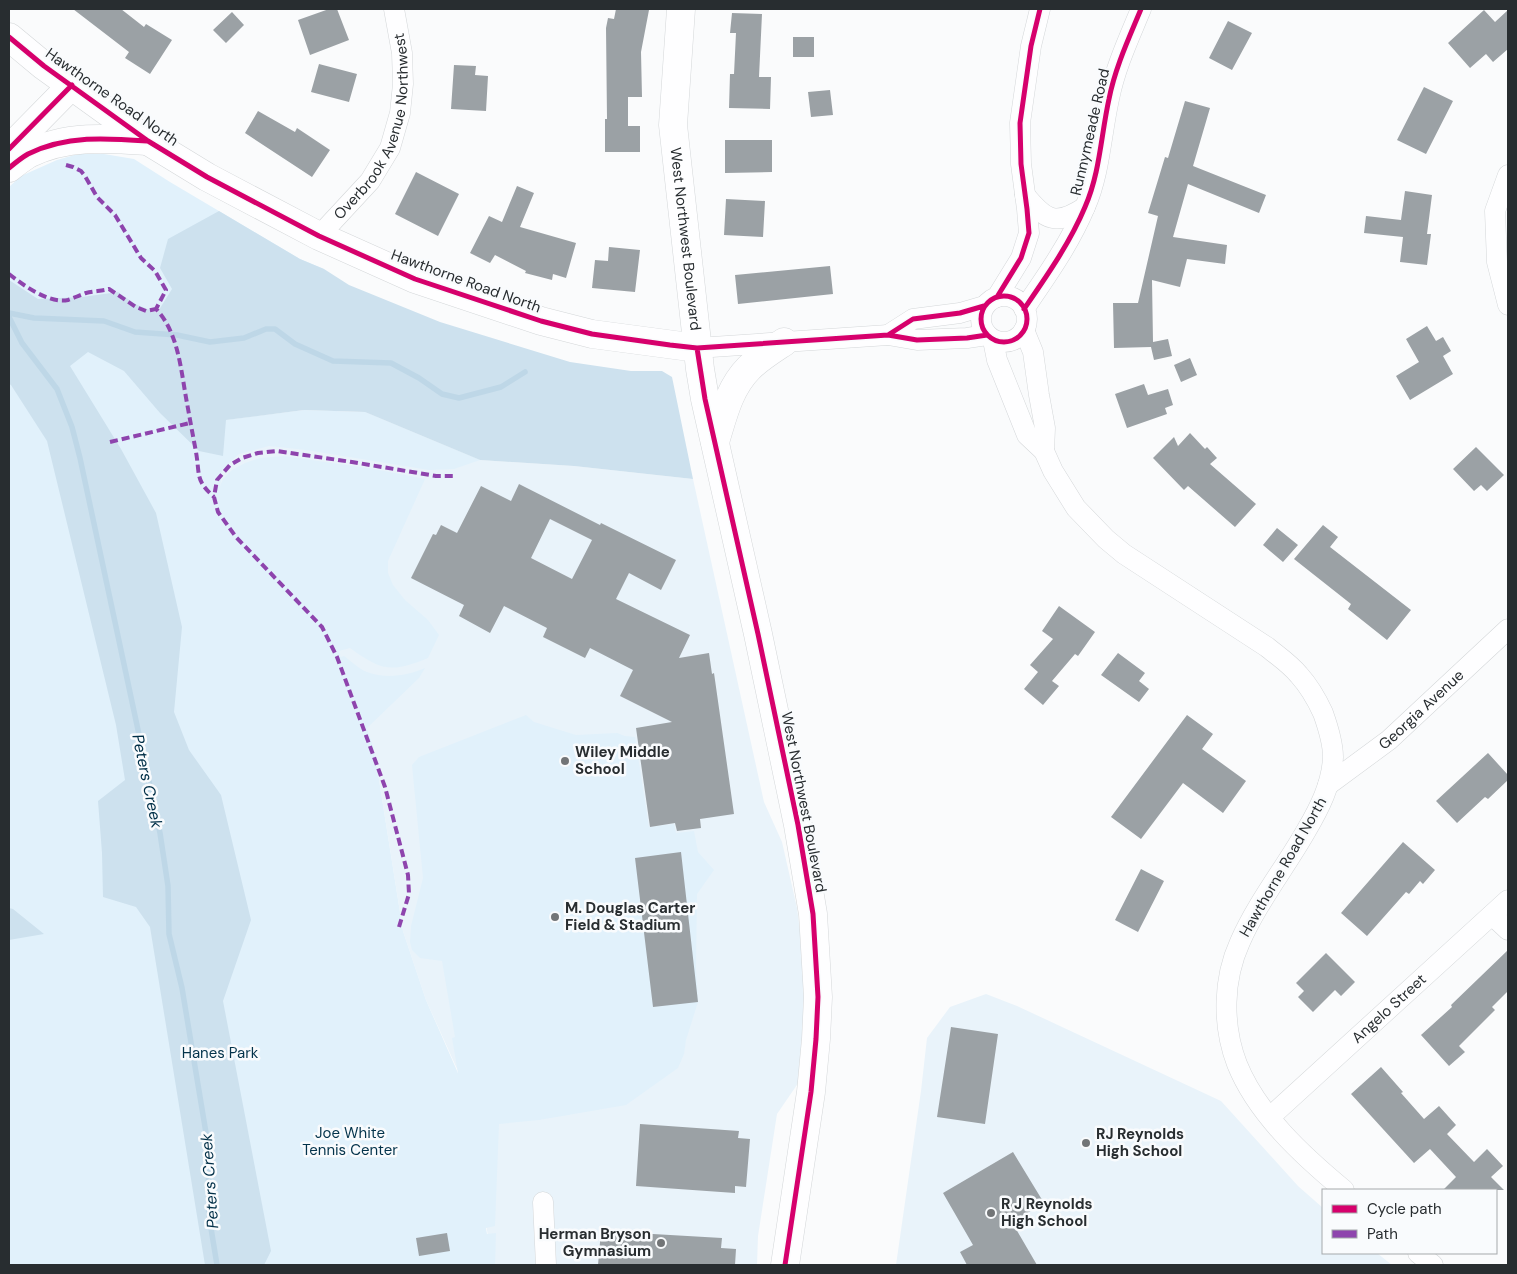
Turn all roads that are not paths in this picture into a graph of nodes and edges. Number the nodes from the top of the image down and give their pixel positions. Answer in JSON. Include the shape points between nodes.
{"nodes":[{"id":1,"x":394,"y":9,"type":"edge"},
{"id":2,"x":681,"y":9,"type":"edge"},
{"id":3,"x":1040,"y":9,"type":"edge"},
{"id":4,"x":1141,"y":9,"type":"edge"},
{"id":5,"x":9,"y":37,"type":"edge"},
{"id":6,"x":72,"y":85,"type":"junction"},
{"id":7,"x":148,"y":141,"type":"junction"},
{"id":8,"x":9,"y":149,"type":"edge"},
{"id":9,"x":9,"y":168,"type":"edge"},
{"id":10,"x":1508,"y":175,"type":"edge"},
{"id":11,"x":1025,"y":195,"type":"junction"},
{"id":12,"x":1085,"y":207,"type":"junction"},
{"id":13,"x":319,"y":236,"type":"junction"},
{"id":14,"x":991,"y":302,"type":"junction"},
{"id":15,"x":1508,"y":304,"type":"edge"},
{"id":16,"x":1024,"y":309,"type":"junction"},
{"id":17,"x":1024,"y":330,"type":"junction"},
{"id":18,"x":888,"y":335,"type":"junction"},
{"id":19,"x":990,"y":337,"type":"junction"},
{"id":20,"x":784,"y":342,"type":"junction"},
{"id":21,"x":697,"y":348,"type":"junction"},
{"id":22,"x":715,"y":444,"type":"junction"},
{"id":23,"x":1044,"y":451,"type":"junction"},
{"id":24,"x":1508,"y":629,"type":"edge"},
{"id":25,"x":1328,"y":785,"type":"junction"},
{"id":26,"x":1508,"y":900,"type":"edge"},
{"id":27,"x":1492,"y":915,"type":"junction"},
{"id":28,"x":1508,"y":930,"type":"edge"},
{"id":29,"x":1270,"y":1117,"type":"junction"},
{"id":30,"x":1343,"y":1189,"type":"edge"},
{"id":31,"x":543,"y":1202,"type":"dead end"},
{"id":32,"x":1419,"y":1254,"type":"edge"},
{"id":33,"x":546,"y":1265,"type":"edge"},
{"id":34,"x":786,"y":1265,"type":"edge"},
{"id":35,"x":1433,"y":1265,"type":"edge"}],
"edges":[{"from":1,"to":13,"type":"street","name":"Overbrook Avenue Northwest","via":[[402,53],[402,84],[400,114],[390,148],[370,181]]},
{"from":2,"to":21,"type":"main road","name":"West Northwest Boulevard","via":[[673,125]]},
{"from":3,"to":11,"type":"street","via":[[1020,122]]},
{"from":4,"to":12,"type":"street","name":"Runnymeade Road","via":[[1109,98],[1100,157]]},
{"from":5,"to":6,"type":"main road","name":"Hawthorne Road North"},
{"from":6,"to":7,"type":"main road","name":"Hawthorne Road North"},
{"from":6,"to":8,"type":"main road"},
{"from":7,"to":9,"type":"main road","via":[[91,139],[58,143],[28,155]]},
{"from":7,"to":13,"type":"main road","name":"Hawthorne Road North","via":[[206,177]]},
{"from":10,"to":15,"type":"street","via":[[1495,211],[1497,262]]},
{"from":11,"to":12,"type":"street","name":"Runnymeade Road","via":[[1044,216],[1062,220]]},
{"from":11,"to":14,"type":"street","via":[[1028,233],[1021,258]]},
{"from":12,"to":16,"type":"street","name":"Runnymeade Road","via":[[1052,268]]},
{"from":13,"to":21,"type":"main road","name":"Hawthorne Road North","via":[[415,279],[541,321],[592,334]]},
{"from":14,"to":16,"type":"street","via":[[1010,297]]},
{"from":14,"to":18,"type":"street","name":"Hawthorne Road North","via":[[960,313],[913,319]]},
{"from":14,"to":19,"type":"street","via":[[981,313],[980,321]]},
{"from":16,"to":17,"type":"street"},
{"from":17,"to":19,"type":"street","via":[[1020,336],[1007,342]]},
{"from":17,"to":23,"type":"street","name":"Hawthorne Road North","via":[[1033,352],[1045,428]]},
{"from":18,"to":19,"type":"street","name":"Hawthorne Road North","via":[[917,340]]},
{"from":18,"to":20,"type":"street","name":"Hawthorne Road North"},
{"from":19,"to":23,"type":"street","name":"Hawthorne Road North","via":[[1027,435]]},
{"from":20,"to":21,"type":"street","name":"Hawthorne Road North"},
{"from":20,"to":22,"type":"main road","via":[[750,366],[737,381]]},
{"from":21,"to":22,"type":"main road","name":"West Northwest Boulevard"},
{"from":22,"to":34,"type":"main road","name":"West Northwest Boulevard","via":[[798,825],[813,914],[818,997],[816,1039]]},
{"from":23,"to":25,"type":"street","name":"Hawthorne Road North","via":[[1065,492],[1106,539],[1267,647],[1299,675],[1318,701],[1327,724],[1333,756]]},
{"from":24,"to":25,"type":"street","name":"Georgia Avenue","via":[[1389,740]]},
{"from":25,"to":29,"type":"street","name":"Hawthorne Road North","via":[[1315,817],[1246,929],[1228,981],[1227,1021],[1233,1051],[1250,1088]]},
{"from":26,"to":27,"type":"street","name":"Angelo Street"},
{"from":27,"to":28,"type":"street"},
{"from":27,"to":29,"type":"street","name":"Angelo Street"},
{"from":29,"to":30,"type":"street","name":"Hawthorne Road North"},
{"from":31,"to":33,"type":"street"},
{"from":32,"to":35,"type":"street"}]}
